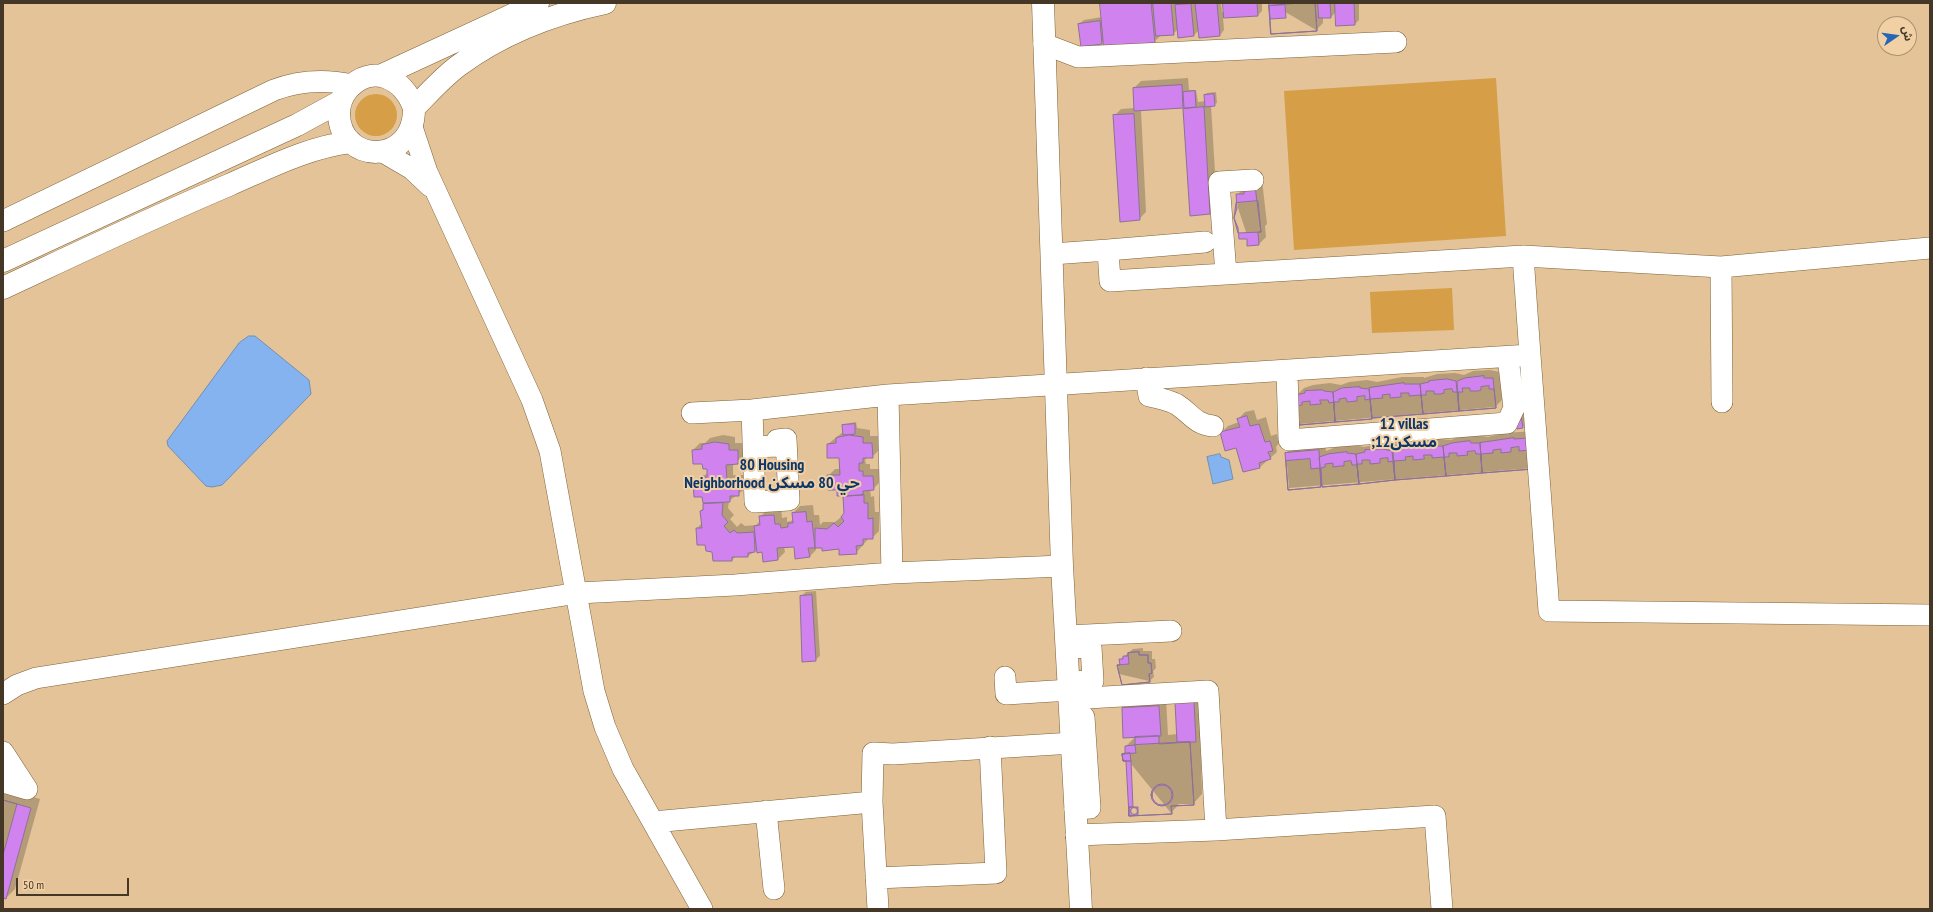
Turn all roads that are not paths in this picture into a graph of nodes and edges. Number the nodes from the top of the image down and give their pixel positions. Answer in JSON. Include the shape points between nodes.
{"nodes":[{"id":1,"x":538,"y":3,"type":"edge"},
{"id":2,"x":605,"y":3,"type":"edge"},
{"id":3,"x":1043,"y":3,"type":"edge"},
{"id":4,"x":1396,"y":42,"type":"dead end"},
{"id":5,"x":1044,"y":44,"type":"junction"},
{"id":6,"x":380,"y":76,"type":"junction"},
{"id":7,"x":347,"y":93,"type":"junction"},
{"id":8,"x":413,"y":118,"type":"junction"},
{"id":9,"x":351,"y":142,"type":"junction"},
{"id":10,"x":383,"y":152,"type":"junction"},
{"id":11,"x":1237,"y":181,"type":"dead end"},
{"id":12,"x":436,"y":194,"type":"junction"},
{"id":13,"x":3,"y":222,"type":"edge"},
{"id":14,"x":1205,"y":242,"type":"dead end"},
{"id":15,"x":1930,"y":248,"type":"edge"},
{"id":16,"x":1108,"y":250,"type":"junction"},
{"id":17,"x":1052,"y":254,"type":"junction"},
{"id":18,"x":1523,"y":256,"type":"junction"},
{"id":19,"x":3,"y":261,"type":"edge"},
{"id":20,"x":1721,"y":267,"type":"junction"},
{"id":21,"x":1226,"y":274,"type":"junction"},
{"id":22,"x":3,"y":288,"type":"edge"},
{"id":23,"x":1530,"y":355,"type":"junction"},
{"id":24,"x":1508,"y":357,"type":"junction"},
{"id":25,"x":1286,"y":371,"type":"junction"},
{"id":26,"x":1146,"y":378,"type":"junction"},
{"id":27,"x":1056,"y":385,"type":"junction"},
{"id":28,"x":888,"y":395,"type":"junction"},
{"id":29,"x":1722,"y":402,"type":"dead end"},
{"id":30,"x":752,"y":410,"type":"junction"},
{"id":31,"x":692,"y":413,"type":"dead end"},
{"id":32,"x":1213,"y":426,"type":"dead end"},
{"id":33,"x":754,"y":447,"type":"dead end"},
{"id":34,"x":1062,"y":566,"type":"junction"},
{"id":35,"x":892,"y":573,"type":"junction"},
{"id":36,"x":578,"y":593,"type":"junction"},
{"id":37,"x":1930,"y":615,"type":"edge"},
{"id":38,"x":1171,"y":631,"type":"dead end"},
{"id":39,"x":1067,"y":642,"type":"junction"},
{"id":40,"x":1005,"y":678,"type":"dead end"},
{"id":41,"x":3,"y":694,"type":"edge"},
{"id":42,"x":1070,"y":697,"type":"junction"},
{"id":43,"x":1073,"y":743,"type":"junction"},
{"id":44,"x":990,"y":747,"type":"junction"},
{"id":45,"x":3,"y":752,"type":"edge"},
{"id":46,"x":3,"y":782,"type":"edge"},
{"id":47,"x":872,"y":802,"type":"junction"},
{"id":48,"x":1075,"y":809,"type":"junction"},
{"id":49,"x":766,"y":811,"type":"junction"},
{"id":50,"x":653,"y":822,"type":"junction"},
{"id":51,"x":1216,"y":830,"type":"junction"},
{"id":52,"x":1076,"y":835,"type":"junction"},
{"id":53,"x":876,"y":878,"type":"junction"},
{"id":54,"x":774,"y":889,"type":"dead end"},
{"id":55,"x":702,"y":909,"type":"edge"},
{"id":56,"x":878,"y":909,"type":"edge"},
{"id":57,"x":1081,"y":909,"type":"edge"},
{"id":58,"x":1442,"y":909,"type":"edge"}],
"edges":[{"from":1,"to":6,"type":"main road"},
{"from":2,"to":8,"type":"main road","via":[[551,18],[511,34],[457,66]]},
{"from":3,"to":5,"type":"main road"},
{"from":4,"to":5,"type":"street","via":[[1078,56]]},
{"from":5,"to":17,"type":"main road"},
{"from":6,"to":7,"type":"main road","via":[[370,77]]},
{"from":6,"to":8,"type":"main road","via":[[402,86],[410,96]]},
{"from":7,"to":9,"type":"main road","via":[[339,120],[342,130]]},
{"from":7,"to":13,"type":"street","via":[[321,80],[289,84]]},
{"from":7,"to":19,"type":"main road","via":[[297,125]]},
{"from":8,"to":10,"type":"main road","via":[[401,144]]},
{"from":8,"to":12,"type":"street","via":[[418,150]]},
{"from":9,"to":10,"type":"main road","via":[[363,150]]},
{"from":9,"to":22,"type":"main road","via":[[317,148],[273,166]]},
{"from":10,"to":12,"type":"street","via":[[412,169]]},
{"from":11,"to":21,"type":"street","via":[[1230,205],[1221,206],[1232,253]]},
{"from":12,"to":36,"type":"street","via":[[532,400],[550,450]]},
{"from":14,"to":16,"type":"street"},
{"from":15,"to":20,"type":"street"},
{"from":16,"to":17,"type":"street"},
{"from":16,"to":21,"type":"street","via":[[1110,281]]},
{"from":17,"to":27,"type":"main road"},
{"from":18,"to":20,"type":"street"},
{"from":18,"to":21,"type":"street"},
{"from":18,"to":23,"type":"street"},
{"from":20,"to":29,"type":"street"},
{"from":23,"to":24,"type":"street"},
{"from":23,"to":37,"type":"street","via":[[1549,611]]},
{"from":24,"to":25,"type":"street"},
{"from":24,"to":25,"type":"street","via":[[1514,408],[1507,423],[1290,440]]},
{"from":25,"to":26,"type":"street"},
{"from":26,"to":27,"type":"street"},
{"from":26,"to":32,"type":"street","via":[[1149,396],[1168,400],[1202,425]]},
{"from":27,"to":28,"type":"street"},
{"from":27,"to":34,"type":"main road"},
{"from":28,"to":30,"type":"street"},
{"from":28,"to":35,"type":"street"},
{"from":30,"to":31,"type":"street"},
{"from":30,"to":33,"type":"street"},
{"from":34,"to":35,"type":"street"},
{"from":34,"to":39,"type":"main road"},
{"from":35,"to":36,"type":"street"},
{"from":36,"to":41,"type":"street","via":[[36,678]]},
{"from":36,"to":50,"type":"street","via":[[594,691],[605,727],[623,769]]},
{"from":38,"to":39,"type":"street"},
{"from":39,"to":42,"type":"main road"},
{"from":40,"to":42,"type":"street","via":[[1006,694]]},
{"from":42,"to":43,"type":"main road"},
{"from":42,"to":48,"type":"street","via":[[1084,717],[1090,808]]},
{"from":42,"to":51,"type":"street","via":[[1208,691]]},
{"from":43,"to":44,"type":"street"},
{"from":43,"to":48,"type":"main road"},
{"from":44,"to":47,"type":"street","via":[[893,754],[873,753]]},
{"from":44,"to":53,"type":"street","via":[[996,873]]},
{"from":45,"to":46,"type":"street","via":[[27,789]]},
{"from":47,"to":49,"type":"street"},
{"from":47,"to":53,"type":"street"},
{"from":48,"to":52,"type":"main road"},
{"from":49,"to":50,"type":"street"},
{"from":49,"to":54,"type":"street"},
{"from":50,"to":55,"type":"street"},
{"from":51,"to":52,"type":"street"},
{"from":51,"to":58,"type":"street","via":[[1435,816]]},
{"from":52,"to":57,"type":"main road"},
{"from":53,"to":56,"type":"street"}]}
